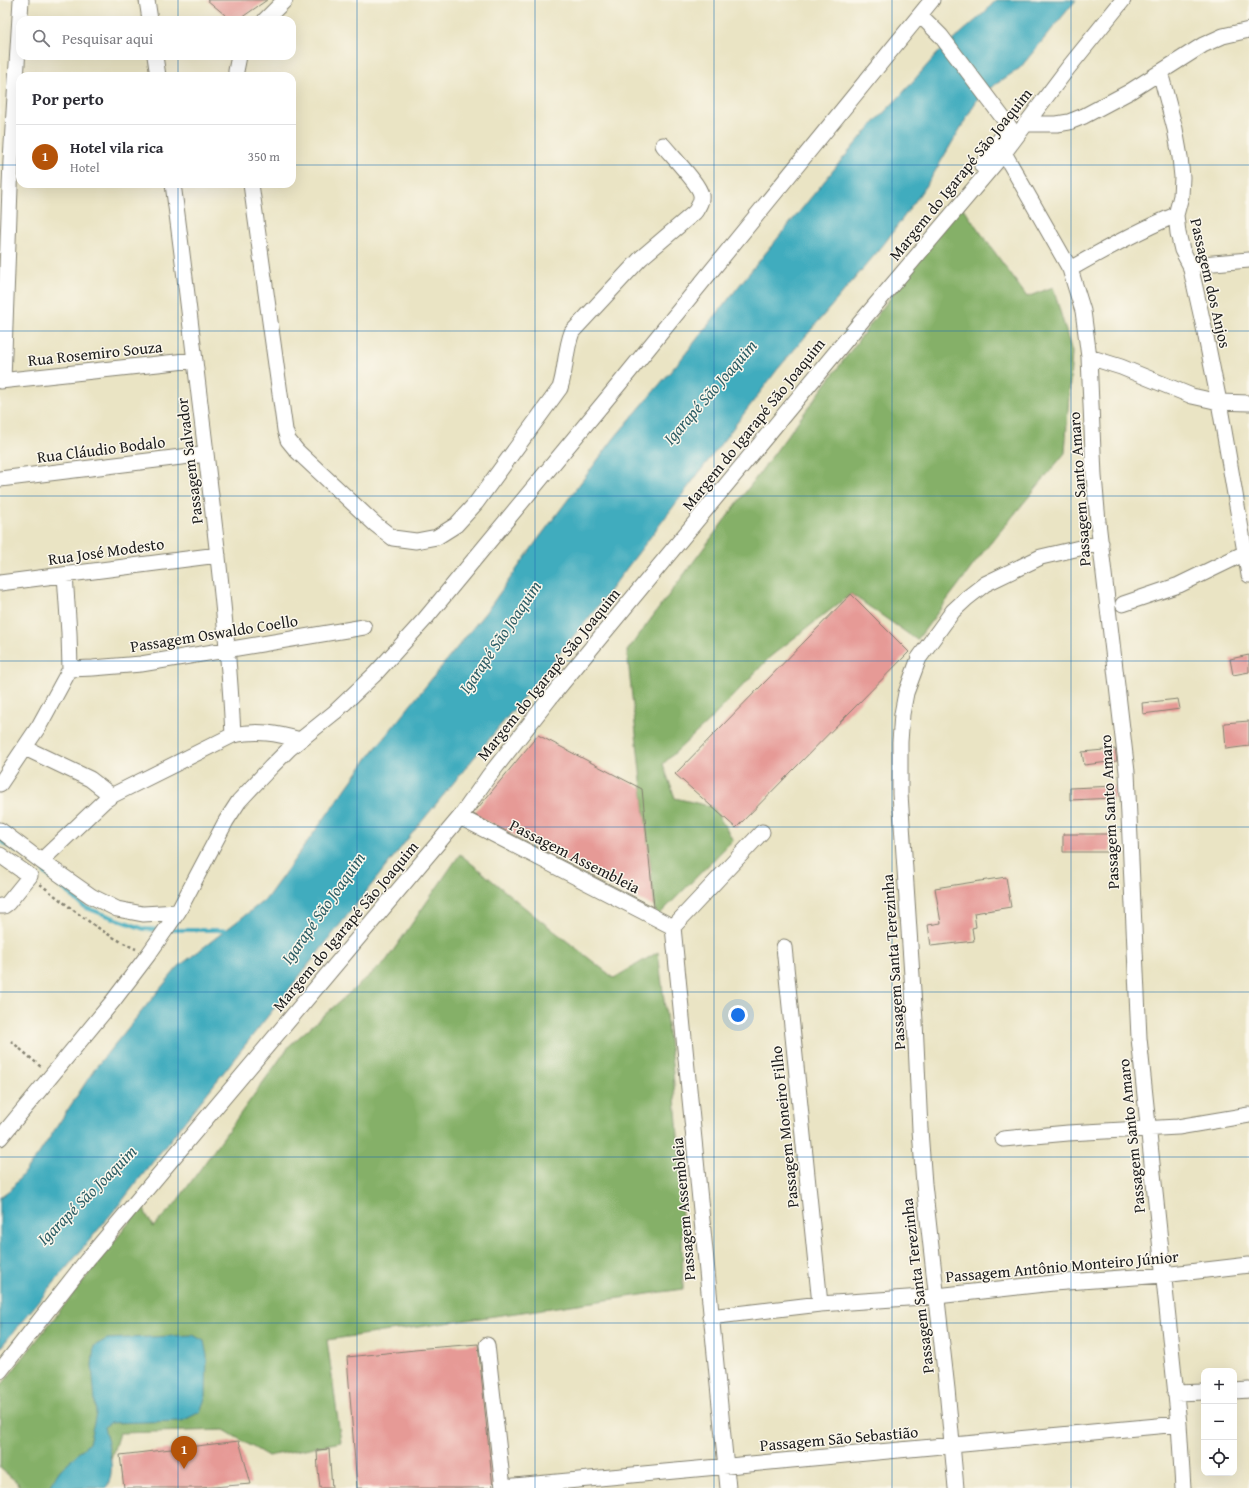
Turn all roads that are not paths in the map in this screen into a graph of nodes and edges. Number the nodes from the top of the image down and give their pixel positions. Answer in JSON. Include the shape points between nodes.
{"nodes":[{"id":1,"x":21,"y":0,"type":"edge"},
{"id":2,"x":147,"y":0,"type":"edge"},
{"id":3,"x":285,"y":0,"type":"edge"},
{"id":4,"x":932,"y":0,"type":"edge"},
{"id":5,"x":1123,"y":0,"type":"edge"},
{"id":6,"x":920,"y":15,"type":"junction"},
{"id":7,"x":20,"y":16,"type":"edge"},
{"id":8,"x":149,"y":16,"type":"edge"},
{"id":9,"x":269,"y":16,"type":"edge"},
{"id":10,"x":1249,"y":30,"type":"edge"},
{"id":11,"x":17,"y":60,"type":"edge"},
{"id":12,"x":156,"y":60,"type":"edge"},
{"id":13,"x":238,"y":60,"type":"edge"},
{"id":14,"x":16,"y":72,"type":"edge"},
{"id":15,"x":157,"y":72,"type":"edge"},
{"id":16,"x":236,"y":72,"type":"edge"},
{"id":17,"x":1160,"y":72,"type":"junction"},
{"id":18,"x":16,"y":80,"type":"edge"},
{"id":19,"x":1025,"y":124,"type":"junction"},
{"id":20,"x":663,"y":145,"type":"dead end"},
{"id":21,"x":1004,"y":152,"type":"junction"},
{"id":22,"x":987,"y":172,"type":"junction"},
{"id":23,"x":174,"y":188,"type":"edge"},
{"id":24,"x":252,"y":188,"type":"edge"},
{"id":25,"x":1176,"y":215,"type":"junction"},
{"id":26,"x":1249,"y":260,"type":"edge"},
{"id":27,"x":1190,"y":265,"type":"junction"},
{"id":28,"x":1070,"y":269,"type":"junction"},
{"id":29,"x":1089,"y":357,"type":"junction"},
{"id":30,"x":195,"y":360,"type":"junction"},
{"id":31,"x":1,"y":381,"type":"edge"},
{"id":32,"x":1219,"y":402,"type":"junction"},
{"id":33,"x":1249,"y":403,"type":"edge"},
{"id":34,"x":206,"y":454,"type":"junction"},
{"id":35,"x":0,"y":479,"type":"edge"},
{"id":36,"x":1100,"y":543,"type":"junction"},
{"id":37,"x":218,"y":555,"type":"junction"},
{"id":38,"x":1248,"y":563,"type":"edge"},
{"id":39,"x":65,"y":575,"type":"junction"},
{"id":40,"x":0,"y":583,"type":"edge"},
{"id":41,"x":1124,"y":604,"type":"dead end"},
{"id":42,"x":364,"y":627,"type":"dead end"},
{"id":43,"x":228,"y":649,"type":"junction"},
{"id":44,"x":70,"y":669,"type":"junction"},
{"id":45,"x":233,"y":735,"type":"junction"},
{"id":46,"x":300,"y":740,"type":"junction"},
{"id":47,"x":25,"y":748,"type":"junction"},
{"id":48,"x":0,"y":784,"type":"edge"},
{"id":49,"x":112,"y":796,"type":"junction"},
{"id":50,"x":460,"y":817,"type":"junction"},
{"id":51,"x":0,"y":830,"type":"edge"},
{"id":52,"x":762,"y":832,"type":"dead end"},
{"id":53,"x":0,"y":855,"type":"edge"},
{"id":54,"x":41,"y":861,"type":"junction"},
{"id":55,"x":0,"y":906,"type":"edge"},
{"id":56,"x":178,"y":912,"type":"junction"},
{"id":57,"x":673,"y":927,"type":"junction"},
{"id":58,"x":784,"y":947,"type":"dead end"},
{"id":59,"x":1249,"y":1115,"type":"edge"},
{"id":60,"x":1148,"y":1130,"type":"junction"},
{"id":61,"x":0,"y":1138,"type":"edge"},
{"id":62,"x":1002,"y":1139,"type":"dead end"},
{"id":63,"x":1249,"y":1266,"type":"edge"},
{"id":64,"x":1163,"y":1275,"type":"junction"},
{"id":65,"x":938,"y":1296,"type":"junction"},
{"id":66,"x":820,"y":1304,"type":"junction"},
{"id":67,"x":710,"y":1317,"type":"junction"},
{"id":68,"x":487,"y":1344,"type":"dead end"},
{"id":69,"x":0,"y":1371,"type":"edge"},
{"id":70,"x":1237,"y":1390,"type":"edge"},
{"id":71,"x":1249,"y":1390,"type":"edge"},
{"id":72,"x":1175,"y":1392,"type":"junction"},
{"id":73,"x":1201,"y":1392,"type":"edge"},
{"id":74,"x":1179,"y":1424,"type":"junction"},
{"id":75,"x":953,"y":1445,"type":"junction"},
{"id":76,"x":725,"y":1466,"type":"junction"},
{"id":77,"x":503,"y":1488,"type":"edge"},
{"id":78,"x":728,"y":1488,"type":"edge"},
{"id":79,"x":956,"y":1488,"type":"edge"},
{"id":80,"x":1183,"y":1488,"type":"edge"}],
"edges":[{"from":1,"to":7,"type":"street"},
{"from":2,"to":8,"type":"street"},
{"from":3,"to":9,"type":"street"},
{"from":4,"to":6,"type":"street"},
{"from":5,"to":19,"type":"street","name":"Margem do Igarapé São Joaquim"},
{"from":6,"to":22,"type":"street","via":[[941,36],[1009,126],[982,164]]},
{"from":6,"to":46,"type":"street","via":[[425,619],[375,674],[335,712]]},
{"from":10,"to":17,"type":"street","via":[[1223,36],[1203,45]]},
{"from":11,"to":14,"type":"street"},
{"from":12,"to":15,"type":"street"},
{"from":13,"to":16,"type":"street"},
{"from":17,"to":19,"type":"street","via":[[1105,105],[1069,122]]},
{"from":17,"to":25,"type":"street","name":"Passagem dos Anjos","via":[[1180,157],[1181,196]]},
{"from":18,"to":31,"type":"street"},
{"from":19,"to":21,"type":"street","name":"Margem do Igarapé São Joaquim"},
{"from":20,"to":24,"type":"street","via":[[696,185],[701,194],[700,205],[640,258],[572,332],[560,388],[476,503],[456,525],[437,537],[416,541],[393,538],[375,524],[288,440]]},
{"from":21,"to":22,"type":"street","name":"Margem do Igarapé São Joaquim"},
{"from":21,"to":28,"type":"street","name":"Passagem Santo Amaro"},
{"from":22,"to":50,"type":"street","name":"Margem do Igarapé São Joaquim","via":[[550,698]]},
{"from":23,"to":30,"type":"street","name":"Passagem Salvador"},
{"from":25,"to":27,"type":"street","name":"Passagem dos Anjos","via":[[1182,250]]},
{"from":25,"to":28,"type":"street","via":[[1117,242]]},
{"from":26,"to":27,"type":"street"},
{"from":27,"to":32,"type":"street","name":"Passagem dos Anjos"},
{"from":28,"to":29,"type":"street","name":"Passagem Santo Amaro","via":[[1083,311]]},
{"from":29,"to":32,"type":"street","via":[[1192,396]]},
{"from":29,"to":36,"type":"street","name":"Passagem Santo Amaro","via":[[1094,476]]},
{"from":30,"to":31,"type":"street","name":"Rua Rosemiro Souza"},
{"from":30,"to":34,"type":"street","name":"Passagem Salvador"},
{"from":32,"to":33,"type":"street"},
{"from":32,"to":38,"type":"street","name":"Passagem dos Anjos"},
{"from":34,"to":35,"type":"street","name":"Rua Cláudio Bodalo"},
{"from":34,"to":37,"type":"street","name":"Passagem Salvador"},
{"from":36,"to":60,"type":"street","name":"Passagem Santo Amaro","via":[[1127,772],[1139,1038]]},
{"from":36,"to":65,"type":"street","name":"Passagem Santa Terezinha","via":[[1041,557],[985,584],[953,611],[919,658],[906,693],[900,742],[900,794],[920,1138]]},
{"from":37,"to":39,"type":"street","name":"Rua José Modesto"},
{"from":37,"to":43,"type":"street","name":"Passagem Salvador"},
{"from":38,"to":41,"type":"street"},
{"from":39,"to":40,"type":"street","name":"Rua José Modesto"},
{"from":39,"to":44,"type":"street"},
{"from":42,"to":43,"type":"street","name":"Passagem Oswaldo Coello"},
{"from":43,"to":44,"type":"street","name":"Passagem Oswaldo Coello","via":[[141,664]]},
{"from":43,"to":45,"type":"street","name":"Passagem Salvador"},
{"from":44,"to":47,"type":"street"},
{"from":45,"to":46,"type":"street","via":[[248,732],[274,733]]},
{"from":45,"to":49,"type":"street"},
{"from":46,"to":56,"type":"street","via":[[270,767],[239,801]]},
{"from":47,"to":48,"type":"street"},
{"from":47,"to":49,"type":"street","via":[[90,778]]},
{"from":49,"to":54,"type":"street"},
{"from":50,"to":57,"type":"street","name":"Passagem Assembleia"},
{"from":50,"to":69,"type":"street","name":"Margem do Igarapé São Joaquim","via":[[87,1260]]},
{"from":51,"to":54,"type":"street"},
{"from":52,"to":57,"type":"street"},
{"from":53,"to":55,"type":"street","via":[[30,876],[8,903]]},
{"from":54,"to":56,"type":"street","via":[[91,896],[117,909],[143,914]]},
{"from":56,"to":61,"type":"street","via":[[114,1001]]},
{"from":57,"to":67,"type":"street","name":"Passagem Assembleia"},
{"from":58,"to":66,"type":"street","name":"Passagem Moneiro Filho"},
{"from":59,"to":60,"type":"street"},
{"from":60,"to":62,"type":"street"},
{"from":60,"to":64,"type":"street","name":"Passagem Santo Amaro"},
{"from":63,"to":64,"type":"street","name":"Passagem Antônio Monteiro Júnior"},
{"from":64,"to":65,"type":"street","name":"Passagem Antônio Monteiro Júnior","via":[[1053,1283]]},
{"from":64,"to":72,"type":"street","name":"Passagem Santo Amaro"},
{"from":65,"to":66,"type":"street","name":"Passagem Antônio Monteiro Júnior"},
{"from":65,"to":75,"type":"street","name":"Passagem Santa Terezinha"},
{"from":66,"to":67,"type":"street","name":"Passagem Antônio Monteiro Júnior"},
{"from":67,"to":76,"type":"street","name":"Passagem Assembleia"},
{"from":68,"to":77,"type":"street"},
{"from":70,"to":71,"type":"street"},
{"from":72,"to":73,"type":"street"},
{"from":72,"to":74,"type":"street","name":"Passagem Santo Amaro"},
{"from":74,"to":75,"type":"street","name":"Passagem São Sebastião"},
{"from":74,"to":80,"type":"street","name":"Passagem Santo Amaro"},
{"from":75,"to":76,"type":"street","name":"Passagem São Sebastião"},
{"from":75,"to":79,"type":"street","name":"Passagem Santa Terezinha"},
{"from":76,"to":77,"type":"street","name":"Passagem São Sebastião"},
{"from":76,"to":78,"type":"street","name":"Passagem Assembleia"}]}
